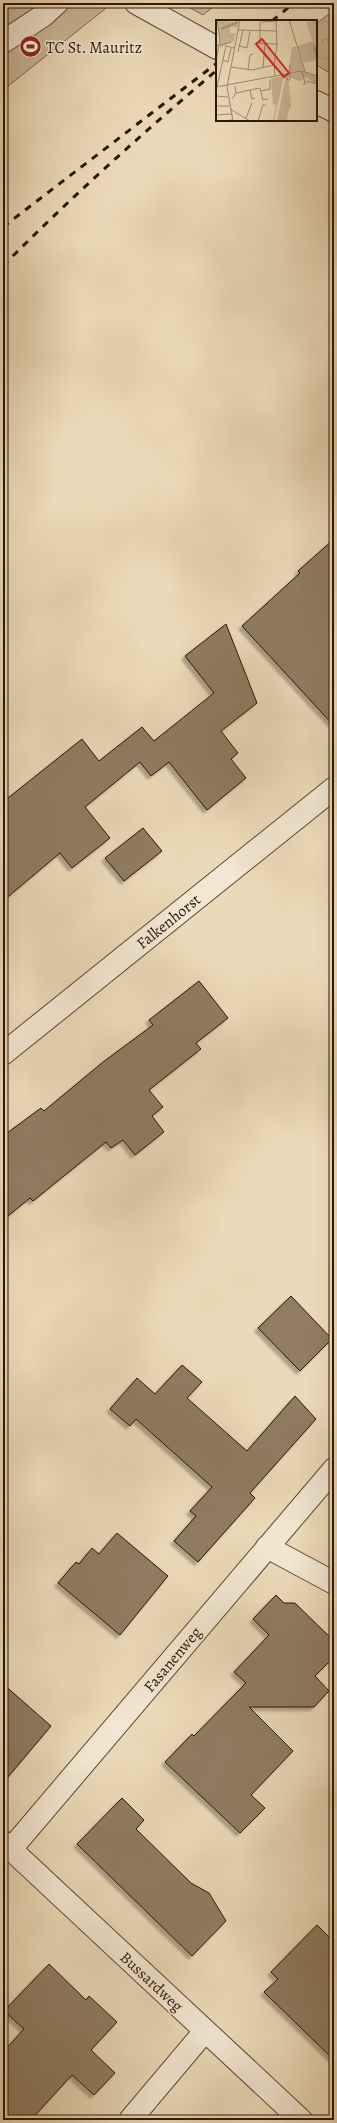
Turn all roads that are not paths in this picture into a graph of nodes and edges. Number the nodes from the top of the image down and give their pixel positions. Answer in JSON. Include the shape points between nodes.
{"nodes":[{"id":1,"x":57,"y":3,"type":"edge"},
{"id":2,"x":136,"y":3,"type":"edge"},
{"id":3,"x":3,"y":42,"type":"edge"},
{"id":4,"x":216,"y":47,"type":"edge"},
{"id":5,"x":317,"y":102,"type":"edge"},
{"id":6,"x":334,"y":111,"type":"edge"},
{"id":7,"x":334,"y":788,"type":"edge"},
{"id":8,"x":3,"y":1054,"type":"edge"},
{"id":9,"x":334,"y":1469,"type":"edge"},
{"id":10,"x":267,"y":1547,"type":"junction"},
{"id":11,"x":334,"y":1583,"type":"edge"},
{"id":12,"x":7,"y":1846,"type":"edge"},
{"id":13,"x":205,"y":2030,"type":"junction"},
{"id":14,"x":130,"y":2120,"type":"edge"},
{"id":15,"x":301,"y":2120,"type":"edge"}],
"edges":[{"from":1,"to":3,"type":"street","via":[[44,15]]},
{"from":2,"to":4,"type":"street"},
{"from":5,"to":6,"type":"street"},
{"from":7,"to":8,"type":"street","name":"Falkenhorst"},
{"from":9,"to":10,"type":"street","name":"Fasanenweg"},
{"from":10,"to":11,"type":"street"},
{"from":10,"to":12,"type":"street","name":"Fasanenweg"},
{"from":12,"to":13,"type":"street","name":"Bussardweg"},
{"from":13,"to":14,"type":"street"},
{"from":13,"to":15,"type":"street","name":"Bussardweg"}]}
